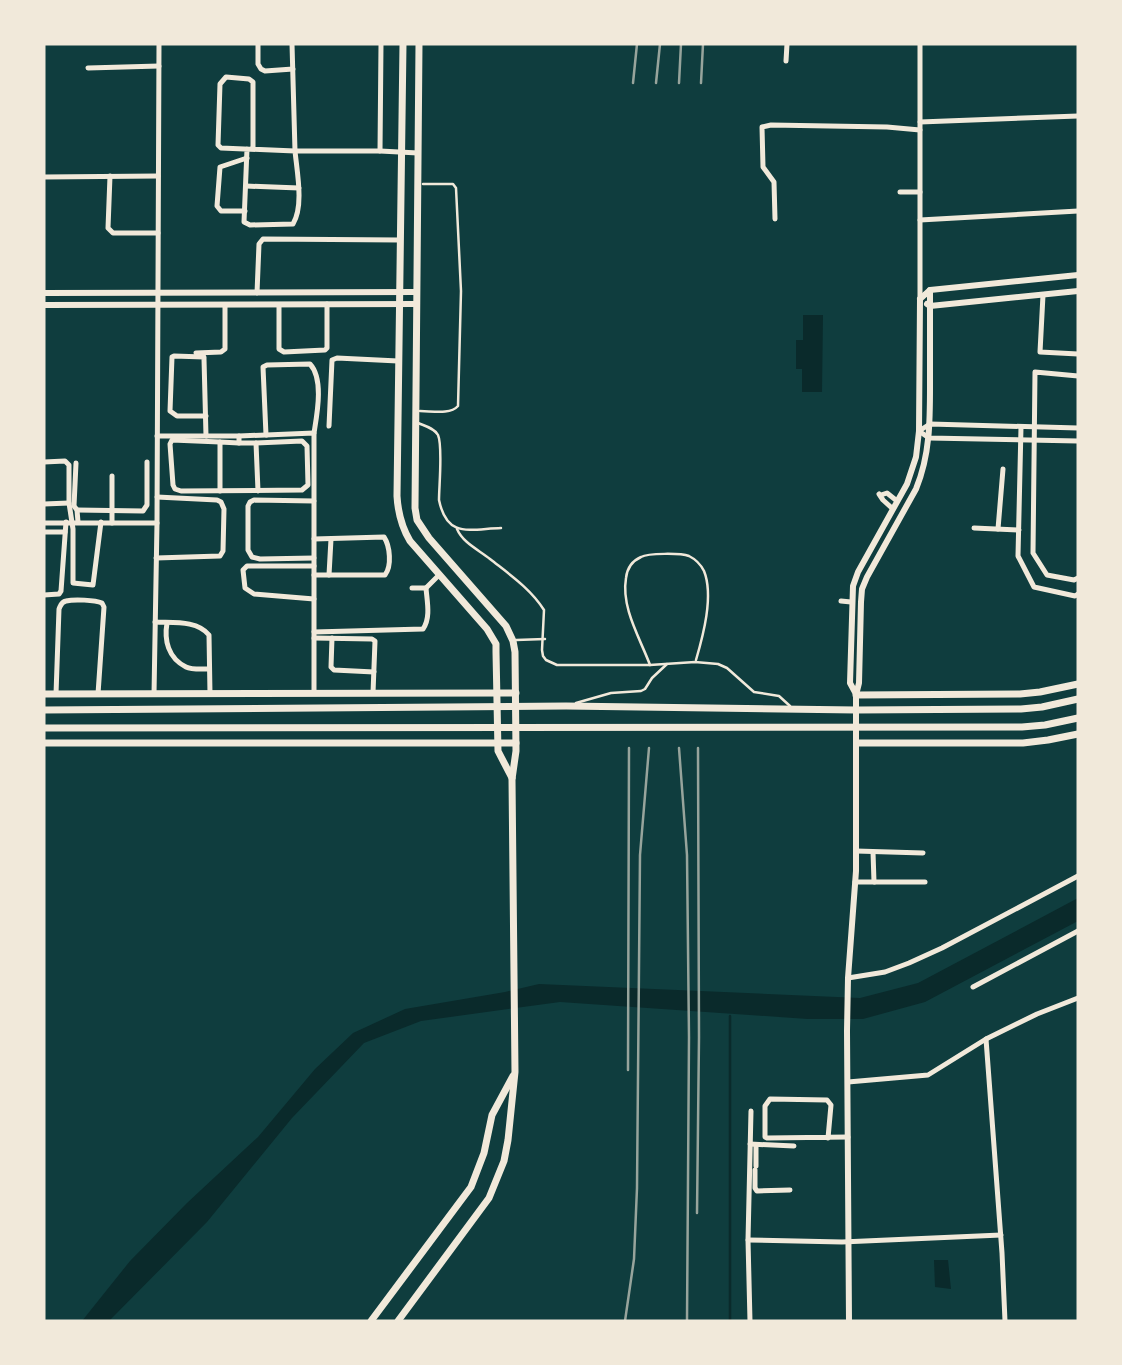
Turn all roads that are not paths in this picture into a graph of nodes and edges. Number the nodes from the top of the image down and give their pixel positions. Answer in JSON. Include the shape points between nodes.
{"nodes":[{"id":1,"x":159,"y":44,"type":"edge"},
{"id":2,"x":258,"y":44,"type":"edge"},
{"id":3,"x":292,"y":44,"type":"edge"},
{"id":4,"x":381,"y":44,"type":"edge"},
{"id":5,"x":403,"y":44,"type":"edge"},
{"id":6,"x":419,"y":44,"type":"edge"},
{"id":7,"x":787,"y":44,"type":"edge"},
{"id":8,"x":920,"y":44,"type":"edge"},
{"id":9,"x":786,"y":61,"type":"dead end"},
{"id":10,"x":159,"y":66,"type":"junction"},
{"id":11,"x":88,"y":68,"type":"dead end"},
{"id":12,"x":293,"y":69,"type":"junction"},
{"id":13,"x":1078,"y":116,"type":"edge"},
{"id":14,"x":920,"y":122,"type":"junction"},
{"id":15,"x":920,"y":130,"type":"junction"},
{"id":16,"x":250,"y":149,"type":"junction"},
{"id":17,"x":295,"y":151,"type":"junction"},
{"id":18,"x":380,"y":151,"type":"junction"},
{"id":19,"x":402,"y":152,"type":"junction"},
{"id":20,"x":418,"y":153,"type":"junction"},
{"id":21,"x":247,"y":158,"type":"junction"},
{"id":22,"x":110,"y":176,"type":"junction"},
{"id":23,"x":158,"y":176,"type":"junction"},
{"id":24,"x":44,"y":177,"type":"edge"},
{"id":25,"x":423,"y":184,"type":"dead end"},
{"id":26,"x":246,"y":186,"type":"junction"},
{"id":27,"x":299,"y":188,"type":"junction"},
{"id":28,"x":900,"y":192,"type":"dead end"},
{"id":29,"x":920,"y":192,"type":"junction"},
{"id":30,"x":244,"y":211,"type":"junction"},
{"id":31,"x":1078,"y":211,"type":"edge"},
{"id":32,"x":775,"y":219,"type":"dead end"},
{"id":33,"x":920,"y":220,"type":"junction"},
{"id":34,"x":158,"y":233,"type":"junction"},
{"id":35,"x":400,"y":240,"type":"junction"},
{"id":36,"x":1078,"y":275,"type":"edge"},
{"id":37,"x":920,"y":282,"type":"junction"},
{"id":38,"x":930,"y":290,"type":"junction"},
{"id":39,"x":1078,"y":291,"type":"edge"},
{"id":40,"x":399,"y":292,"type":"junction"},
{"id":41,"x":416,"y":292,"type":"junction"},
{"id":42,"x":44,"y":293,"type":"edge"},
{"id":43,"x":158,"y":293,"type":"junction"},
{"id":44,"x":257,"y":293,"type":"junction"},
{"id":45,"x":1043,"y":295,"type":"junction"},
{"id":46,"x":920,"y":299,"type":"junction"},
{"id":47,"x":327,"y":304,"type":"junction"},
{"id":48,"x":399,"y":304,"type":"junction"},
{"id":49,"x":416,"y":304,"type":"junction"},
{"id":50,"x":44,"y":305,"type":"edge"},
{"id":51,"x":158,"y":305,"type":"junction"},
{"id":52,"x":225,"y":305,"type":"junction"},
{"id":53,"x":279,"y":305,"type":"junction"},
{"id":54,"x":930,"y":306,"type":"junction"},
{"id":55,"x":158,"y":353,"type":"junction"},
{"id":56,"x":1078,"y":354,"type":"edge"},
{"id":57,"x":398,"y":361,"type":"junction"},
{"id":58,"x":1078,"y":376,"type":"edge"},
{"id":59,"x":170,"y":380,"type":"junction"},
{"id":60,"x":158,"y":381,"type":"junction"},
{"id":61,"x":420,"y":411,"type":"dead end"},
{"id":62,"x":206,"y":416,"type":"junction"},
{"id":63,"x":316,"y":420,"type":"junction"},
{"id":64,"x":415,"y":422,"type":"junction"},
{"id":65,"x":930,"y":424,"type":"junction"},
{"id":66,"x":1034,"y":426,"type":"junction"},
{"id":67,"x":1021,"y":427,"type":"junction"},
{"id":68,"x":1078,"y":428,"type":"edge"},
{"id":69,"x":919,"y":432,"type":"junction"},
{"id":70,"x":314,"y":433,"type":"junction"},
{"id":71,"x":266,"y":435,"type":"junction"},
{"id":72,"x":157,"y":436,"type":"junction"},
{"id":73,"x":206,"y":436,"type":"junction"},
{"id":74,"x":929,"y":438,"type":"junction"},
{"id":75,"x":239,"y":439,"type":"junction"},
{"id":76,"x":1021,"y":440,"type":"junction"},
{"id":77,"x":1035,"y":440,"type":"junction"},
{"id":78,"x":1078,"y":441,"type":"edge"},
{"id":79,"x":220,"y":442,"type":"junction"},
{"id":80,"x":256,"y":443,"type":"junction"},
{"id":81,"x":44,"y":462,"type":"edge"},
{"id":82,"x":147,"y":462,"type":"dead end"},
{"id":83,"x":76,"y":463,"type":"dead end"},
{"id":84,"x":1003,"y":469,"type":"dead end"},
{"id":85,"x":112,"y":477,"type":"dead end"},
{"id":86,"x":220,"y":491,"type":"junction"},
{"id":87,"x":258,"y":491,"type":"junction"},
{"id":88,"x":157,"y":497,"type":"junction"},
{"id":89,"x":314,"y":501,"type":"junction"},
{"id":90,"x":897,"y":501,"type":"junction"},
{"id":91,"x":69,"y":503,"type":"junction"},
{"id":92,"x":44,"y":504,"type":"edge"},
{"id":93,"x":893,"y":509,"type":"junction"},
{"id":94,"x":77,"y":510,"type":"junction"},
{"id":95,"x":112,"y":511,"type":"junction"},
{"id":96,"x":71,"y":522,"type":"junction"},
{"id":97,"x":44,"y":523,"type":"edge"},
{"id":98,"x":101,"y":523,"type":"junction"},
{"id":99,"x":112,"y":523,"type":"junction"},
{"id":100,"x":157,"y":523,"type":"junction"},
{"id":101,"x":501,"y":528,"type":"dead end"},
{"id":102,"x":974,"y":528,"type":"dead end"},
{"id":103,"x":457,"y":529,"type":"junction"},
{"id":104,"x":998,"y":529,"type":"junction"},
{"id":105,"x":1019,"y":530,"type":"junction"},
{"id":106,"x":44,"y":532,"type":"edge"},
{"id":107,"x":65,"y":533,"type":"junction"},
{"id":108,"x":314,"y":539,"type":"junction"},
{"id":109,"x":331,"y":539,"type":"junction"},
{"id":110,"x":156,"y":558,"type":"junction"},
{"id":111,"x":314,"y":558,"type":"junction"},
{"id":112,"x":314,"y":566,"type":"junction"},
{"id":113,"x":314,"y":575,"type":"junction"},
{"id":114,"x":330,"y":575,"type":"junction"},
{"id":115,"x":439,"y":575,"type":"junction"},
{"id":116,"x":1062,"y":578,"type":"junction"},
{"id":117,"x":1078,"y":578,"type":"edge"},
{"id":118,"x":412,"y":588,"type":"dead end"},
{"id":119,"x":426,"y":588,"type":"junction"},
{"id":120,"x":1059,"y":592,"type":"junction"},
{"id":121,"x":44,"y":594,"type":"edge"},
{"id":122,"x":1078,"y":594,"type":"edge"},
{"id":123,"x":314,"y":599,"type":"junction"},
{"id":124,"x":841,"y":601,"type":"dead end"},
{"id":125,"x":851,"y":602,"type":"junction"},
{"id":126,"x":155,"y":622,"type":"junction"},
{"id":127,"x":167,"y":623,"type":"junction"},
{"id":128,"x":314,"y":635,"type":"junction"},
{"id":129,"x":332,"y":638,"type":"junction"},
{"id":130,"x":545,"y":639,"type":"dead end"},
{"id":131,"x":513,"y":640,"type":"junction"},
{"id":132,"x":695,"y":662,"type":"junction"},
{"id":133,"x":667,"y":664,"type":"junction"},
{"id":134,"x":650,"y":665,"type":"junction"},
{"id":135,"x":209,"y":669,"type":"junction"},
{"id":136,"x":374,"y":673,"type":"junction"},
{"id":137,"x":1078,"y":684,"type":"edge"},
{"id":138,"x":314,"y":693,"type":"junction"},
{"id":139,"x":373,"y":693,"type":"junction"},
{"id":140,"x":498,"y":693,"type":"junction"},
{"id":141,"x":516,"y":693,"type":"junction"},
{"id":142,"x":44,"y":694,"type":"edge"},
{"id":143,"x":56,"y":694,"type":"junction"},
{"id":144,"x":98,"y":694,"type":"junction"},
{"id":145,"x":154,"y":694,"type":"junction"},
{"id":146,"x":210,"y":694,"type":"junction"},
{"id":147,"x":856,"y":695,"type":"junction"},
{"id":148,"x":1078,"y":699,"type":"edge"},
{"id":149,"x":566,"y":706,"type":"junction"},
{"id":150,"x":44,"y":709,"type":"edge"},
{"id":151,"x":793,"y":709,"type":"junction"},
{"id":152,"x":1078,"y":718,"type":"edge"},
{"id":153,"x":44,"y":728,"type":"edge"},
{"id":154,"x":1078,"y":734,"type":"edge"},
{"id":155,"x":44,"y":743,"type":"edge"},
{"id":156,"x":498,"y":743,"type":"junction"},
{"id":157,"x":516,"y":743,"type":"junction"},
{"id":158,"x":856,"y":743,"type":"junction"},
{"id":159,"x":512,"y":779,"type":"junction"},
{"id":160,"x":856,"y":851,"type":"junction"},
{"id":161,"x":873,"y":852,"type":"junction"},
{"id":162,"x":923,"y":853,"type":"dead end"},
{"id":163,"x":1078,"y":877,"type":"edge"},
{"id":164,"x":855,"y":882,"type":"junction"},
{"id":165,"x":874,"y":882,"type":"junction"},
{"id":166,"x":925,"y":882,"type":"dead end"},
{"id":167,"x":1078,"y":931,"type":"edge"},
{"id":168,"x":848,"y":980,"type":"junction"},
{"id":169,"x":973,"y":987,"type":"dead end"},
{"id":170,"x":1078,"y":999,"type":"edge"},
{"id":171,"x":986,"y":1039,"type":"junction"},
{"id":172,"x":515,"y":1072,"type":"junction"},
{"id":173,"x":848,"y":1082,"type":"junction"},
{"id":174,"x":751,"y":1111,"type":"dead end"},
{"id":175,"x":848,"y":1137,"type":"junction"},
{"id":176,"x":828,"y":1138,"type":"junction"},
{"id":177,"x":753,"y":1144,"type":"junction"},
{"id":178,"x":794,"y":1146,"type":"dead end"},
{"id":179,"x":753,"y":1156,"type":"junction"},
{"id":180,"x":752,"y":1180,"type":"junction"},
{"id":181,"x":790,"y":1190,"type":"dead end"},
{"id":182,"x":1001,"y":1235,"type":"junction"},
{"id":183,"x":748,"y":1240,"type":"junction"},
{"id":184,"x":849,"y":1242,"type":"junction"},
{"id":185,"x":371,"y":1321,"type":"edge"},
{"id":186,"x":398,"y":1321,"type":"edge"},
{"id":187,"x":750,"y":1321,"type":"edge"},
{"id":188,"x":849,"y":1321,"type":"edge"},
{"id":189,"x":1005,"y":1321,"type":"edge"}],
"edges":[{"from":1,"to":10,"type":"street"},
{"from":2,"to":12,"type":"street","via":[[261,69]]},
{"from":3,"to":12,"type":"street"},
{"from":4,"to":18,"type":"street"},
{"from":5,"to":19,"type":"main road"},
{"from":6,"to":20,"type":"main road"},
{"from":7,"to":9,"type":"street"},
{"from":8,"to":14,"type":"street"},
{"from":10,"to":11,"type":"street"},
{"from":10,"to":23,"type":"street"},
{"from":12,"to":17,"type":"street"},
{"from":13,"to":14,"type":"street"},
{"from":14,"to":15,"type":"street"},
{"from":15,"to":29,"type":"street"},
{"from":15,"to":32,"type":"street","via":[[762,127],[763,167],[774,182]]},
{"from":16,"to":16,"type":"street","via":[[218,145],[220,84],[226,77],[253,82]]},
{"from":16,"to":17,"type":"street"},
{"from":16,"to":21,"type":"street"},
{"from":17,"to":18,"type":"street"},
{"from":17,"to":27,"type":"street"},
{"from":18,"to":19,"type":"street"},
{"from":19,"to":20,"type":"street"},
{"from":19,"to":35,"type":"main road"},
{"from":20,"to":41,"type":"main road"},
{"from":21,"to":26,"type":"street"},
{"from":21,"to":30,"type":"street","via":[[224,164],[219,170],[219,210]]},
{"from":22,"to":23,"type":"street"},
{"from":22,"to":24,"type":"street"},
{"from":22,"to":34,"type":"street","via":[[108,228],[113,233]]},
{"from":23,"to":34,"type":"street"},
{"from":25,"to":61,"type":"lane","via":[[453,184],[456,188],[461,304],[458,406],[449,411]]},
{"from":26,"to":27,"type":"street"},
{"from":26,"to":30,"type":"street"},
{"from":27,"to":30,"type":"street","via":[[293,224],[246,225]]},
{"from":28,"to":29,"type":"street"},
{"from":29,"to":33,"type":"street"},
{"from":31,"to":33,"type":"street"},
{"from":33,"to":37,"type":"street"},
{"from":34,"to":43,"type":"street"},
{"from":35,"to":40,"type":"main road"},
{"from":35,"to":44,"type":"street","via":[[263,239]]},
{"from":36,"to":38,"type":"street"},
{"from":37,"to":38,"type":"street"},
{"from":37,"to":46,"type":"street"},
{"from":38,"to":46,"type":"street"},
{"from":38,"to":54,"type":"street"},
{"from":39,"to":45,"type":"street"},
{"from":40,"to":41,"type":"street"},
{"from":40,"to":44,"type":"street"},
{"from":40,"to":48,"type":"main road"},
{"from":41,"to":49,"type":"main road"},
{"from":42,"to":43,"type":"street"},
{"from":43,"to":44,"type":"street"},
{"from":43,"to":51,"type":"street"},
{"from":45,"to":54,"type":"street"},
{"from":45,"to":56,"type":"street","via":[[1040,352]]},
{"from":46,"to":54,"type":"street"},
{"from":46,"to":69,"type":"street"},
{"from":47,"to":48,"type":"street"},
{"from":47,"to":53,"type":"street"},
{"from":47,"to":53,"type":"street","via":[[327,348],[284,352],[279,349]]},
{"from":48,"to":49,"type":"street"},
{"from":48,"to":57,"type":"main road"},
{"from":49,"to":64,"type":"main road"},
{"from":50,"to":51,"type":"street"},
{"from":51,"to":52,"type":"street"},
{"from":51,"to":55,"type":"street"},
{"from":52,"to":53,"type":"street"},
{"from":52,"to":55,"type":"street","via":[[223,352]]},
{"from":54,"to":65,"type":"street"},
{"from":55,"to":60,"type":"street"},
{"from":57,"to":63,"type":"street","via":[[332,360],[329,423]]},
{"from":57,"to":115,"type":"main road","via":[[398,511],[410,541]]},
{"from":58,"to":66,"type":"street","via":[[1035,372]]},
{"from":59,"to":60,"type":"street"},
{"from":59,"to":62,"type":"street","via":[[173,414]]},
{"from":59,"to":62,"type":"street","via":[[170,358],[204,357]]},
{"from":60,"to":72,"type":"street"},
{"from":62,"to":73,"type":"street"},
{"from":63,"to":70,"type":"street"},
{"from":63,"to":71,"type":"street","via":[[314,368],[310,364],[267,365],[263,367]]},
{"from":64,"to":103,"type":"lane","via":[[438,436],[440,506]]},
{"from":64,"to":131,"type":"main road","via":[[417,520],[500,618]]},
{"from":65,"to":67,"type":"street"},
{"from":65,"to":69,"type":"street"},
{"from":65,"to":74,"type":"street"},
{"from":66,"to":67,"type":"street"},
{"from":66,"to":68,"type":"street"},
{"from":66,"to":77,"type":"street"},
{"from":67,"to":76,"type":"street"},
{"from":69,"to":74,"type":"street"},
{"from":69,"to":90,"type":"street","via":[[912,471]]},
{"from":70,"to":71,"type":"street"},
{"from":70,"to":89,"type":"street"},
{"from":71,"to":75,"type":"street"},
{"from":72,"to":73,"type":"street"},
{"from":72,"to":88,"type":"street"},
{"from":73,"to":75,"type":"street"},
{"from":74,"to":76,"type":"street"},
{"from":74,"to":147,"type":"street","via":[[916,489],[862,589]]},
{"from":75,"to":79,"type":"street"},
{"from":75,"to":80,"type":"street"},
{"from":76,"to":77,"type":"street"},
{"from":76,"to":105,"type":"street"},
{"from":77,"to":78,"type":"street"},
{"from":77,"to":116,"type":"street","via":[[1033,553],[1047,575]]},
{"from":79,"to":86,"type":"street"},
{"from":79,"to":86,"type":"street","via":[[172,440],[170,444],[175,489]]},
{"from":80,"to":87,"type":"street"},
{"from":80,"to":87,"type":"street","via":[[302,441],[307,446],[305,489]]},
{"from":81,"to":91,"type":"street","via":[[69,465]]},
{"from":82,"to":95,"type":"street","via":[[145,509]]},
{"from":83,"to":94,"type":"street"},
{"from":84,"to":104,"type":"street"},
{"from":85,"to":95,"type":"street"},
{"from":86,"to":87,"type":"street"},
{"from":88,"to":100,"type":"street"},
{"from":88,"to":110,"type":"street","via":[[217,500],[225,509],[220,556]]},
{"from":89,"to":108,"type":"street"},
{"from":89,"to":111,"type":"street","via":[[254,500],[248,506],[252,557]]},
{"from":90,"to":93,"type":"street"},
{"from":90,"to":93,"type":"street","via":[[887,493],[880,494]]},
{"from":91,"to":92,"type":"street"},
{"from":91,"to":96,"type":"street"},
{"from":93,"to":125,"type":"street","via":[[858,572]]},
{"from":94,"to":95,"type":"street"},
{"from":94,"to":96,"type":"street"},
{"from":95,"to":99,"type":"street"},
{"from":96,"to":97,"type":"street"},
{"from":96,"to":98,"type":"street"},
{"from":96,"to":98,"type":"street","via":[[71,581],[90,585]]},
{"from":96,"to":107,"type":"street"},
{"from":98,"to":99,"type":"street"},
{"from":99,"to":100,"type":"street"},
{"from":100,"to":110,"type":"street"},
{"from":101,"to":103,"type":"lane"},
{"from":102,"to":104,"type":"street"},
{"from":103,"to":134,"type":"lane","via":[[461,538],[531,593],[544,610],[542,650],[546,660],[557,665]]},
{"from":104,"to":105,"type":"street"},
{"from":105,"to":120,"type":"street","via":[[1018,556],[1034,587]]},
{"from":106,"to":107,"type":"street"},
{"from":107,"to":121,"type":"street","via":[[61,591]]},
{"from":108,"to":109,"type":"street"},
{"from":108,"to":111,"type":"street"},
{"from":109,"to":114,"type":"street"},
{"from":109,"to":114,"type":"street","via":[[384,537],[389,567],[385,575]]},
{"from":110,"to":126,"type":"street"},
{"from":111,"to":112,"type":"street"},
{"from":112,"to":113,"type":"street"},
{"from":112,"to":123,"type":"street","via":[[247,566],[243,570],[245,588],[254,594]]},
{"from":113,"to":114,"type":"street"},
{"from":113,"to":123,"type":"street"},
{"from":115,"to":119,"type":"street"},
{"from":115,"to":140,"type":"main road","via":[[496,644]]},
{"from":116,"to":117,"type":"street"},
{"from":116,"to":120,"type":"street"},
{"from":118,"to":119,"type":"street"},
{"from":119,"to":128,"type":"street","via":[[428,619],[423,629]]},
{"from":120,"to":122,"type":"street"},
{"from":123,"to":128,"type":"street"},
{"from":124,"to":125,"type":"street"},
{"from":125,"to":147,"type":"street","via":[[850,683]]},
{"from":126,"to":127,"type":"street"},
{"from":126,"to":145,"type":"street"},
{"from":127,"to":135,"type":"street","via":[[165,640],[177,660],[190,668]]},
{"from":127,"to":135,"type":"street","via":[[198,625],[207,632]]},
{"from":128,"to":129,"type":"street"},
{"from":128,"to":138,"type":"street"},
{"from":129,"to":136,"type":"street","via":[[334,670]]},
{"from":129,"to":136,"type":"street","via":[[375,641]]},
{"from":130,"to":131,"type":"lane"},
{"from":131,"to":141,"type":"main road"},
{"from":132,"to":133,"type":"lane"},
{"from":132,"to":134,"type":"lane","via":[[708,599],[703,569],[686,555],[645,555],[628,568],[625,585],[629,614]]},
{"from":132,"to":151,"type":"lane","via":[[727,668],[754,692],[779,696]]},
{"from":133,"to":134,"type":"lane"},
{"from":133,"to":149,"type":"lane","via":[[641,691],[611,693]]},
{"from":135,"to":146,"type":"street"},
{"from":136,"to":139,"type":"street"},
{"from":137,"to":147,"type":"main road","via":[[1020,694]]},
{"from":138,"to":139,"type":"main road"},
{"from":138,"to":146,"type":"main road"},
{"from":139,"to":140,"type":"main road"},
{"from":140,"to":141,"type":"main road"},
{"from":140,"to":156,"type":"main road"},
{"from":141,"to":157,"type":"main road"},
{"from":142,"to":143,"type":"main road"},
{"from":143,"to":144,"type":"main road"},
{"from":143,"to":144,"type":"street","via":[[59,609],[66,601],[97,601],[104,607]]},
{"from":144,"to":145,"type":"main road"},
{"from":145,"to":146,"type":"main road"},
{"from":147,"to":158,"type":"street"},
{"from":148,"to":151,"type":"main road","via":[[1021,709]]},
{"from":149,"to":150,"type":"main road"},
{"from":149,"to":151,"type":"main road"},
{"from":152,"to":153,"type":"main road","via":[[1022,727]]},
{"from":154,"to":158,"type":"main road","via":[[1023,743]]},
{"from":155,"to":156,"type":"main road"},
{"from":156,"to":157,"type":"main road"},
{"from":156,"to":159,"type":"main road"},
{"from":157,"to":159,"type":"main road"},
{"from":158,"to":160,"type":"street"},
{"from":159,"to":172,"type":"main road"},
{"from":160,"to":161,"type":"street"},
{"from":160,"to":164,"type":"street"},
{"from":161,"to":162,"type":"street"},
{"from":161,"to":165,"type":"street"},
{"from":163,"to":168,"type":"street","via":[[909,963]]},
{"from":164,"to":165,"type":"street"},
{"from":164,"to":168,"type":"street"},
{"from":165,"to":166,"type":"street"},
{"from":167,"to":169,"type":"street"},
{"from":168,"to":173,"type":"street"},
{"from":170,"to":171,"type":"street"},
{"from":171,"to":173,"type":"street","via":[[928,1075]]},
{"from":171,"to":182,"type":"street"},
{"from":172,"to":185,"type":"main road","via":[[492,1115],[471,1187]]},
{"from":172,"to":186,"type":"main road","via":[[504,1161],[489,1198]]},
{"from":173,"to":175,"type":"street"},
{"from":174,"to":177,"type":"street"},
{"from":175,"to":176,"type":"street"},
{"from":175,"to":184,"type":"street"},
{"from":176,"to":176,"type":"street","via":[[765,1137],[765,1105],[770,1099],[827,1100],[831,1105]]},
{"from":177,"to":178,"type":"street"},
{"from":177,"to":179,"type":"street"},
{"from":179,"to":180,"type":"street"},
{"from":179,"to":180,"type":"street"},
{"from":180,"to":181,"type":"street","via":[[757,1191]]},
{"from":180,"to":183,"type":"street"},
{"from":182,"to":184,"type":"street"},
{"from":182,"to":189,"type":"street"},
{"from":183,"to":184,"type":"street"},
{"from":183,"to":187,"type":"street"},
{"from":184,"to":188,"type":"street"}]}
